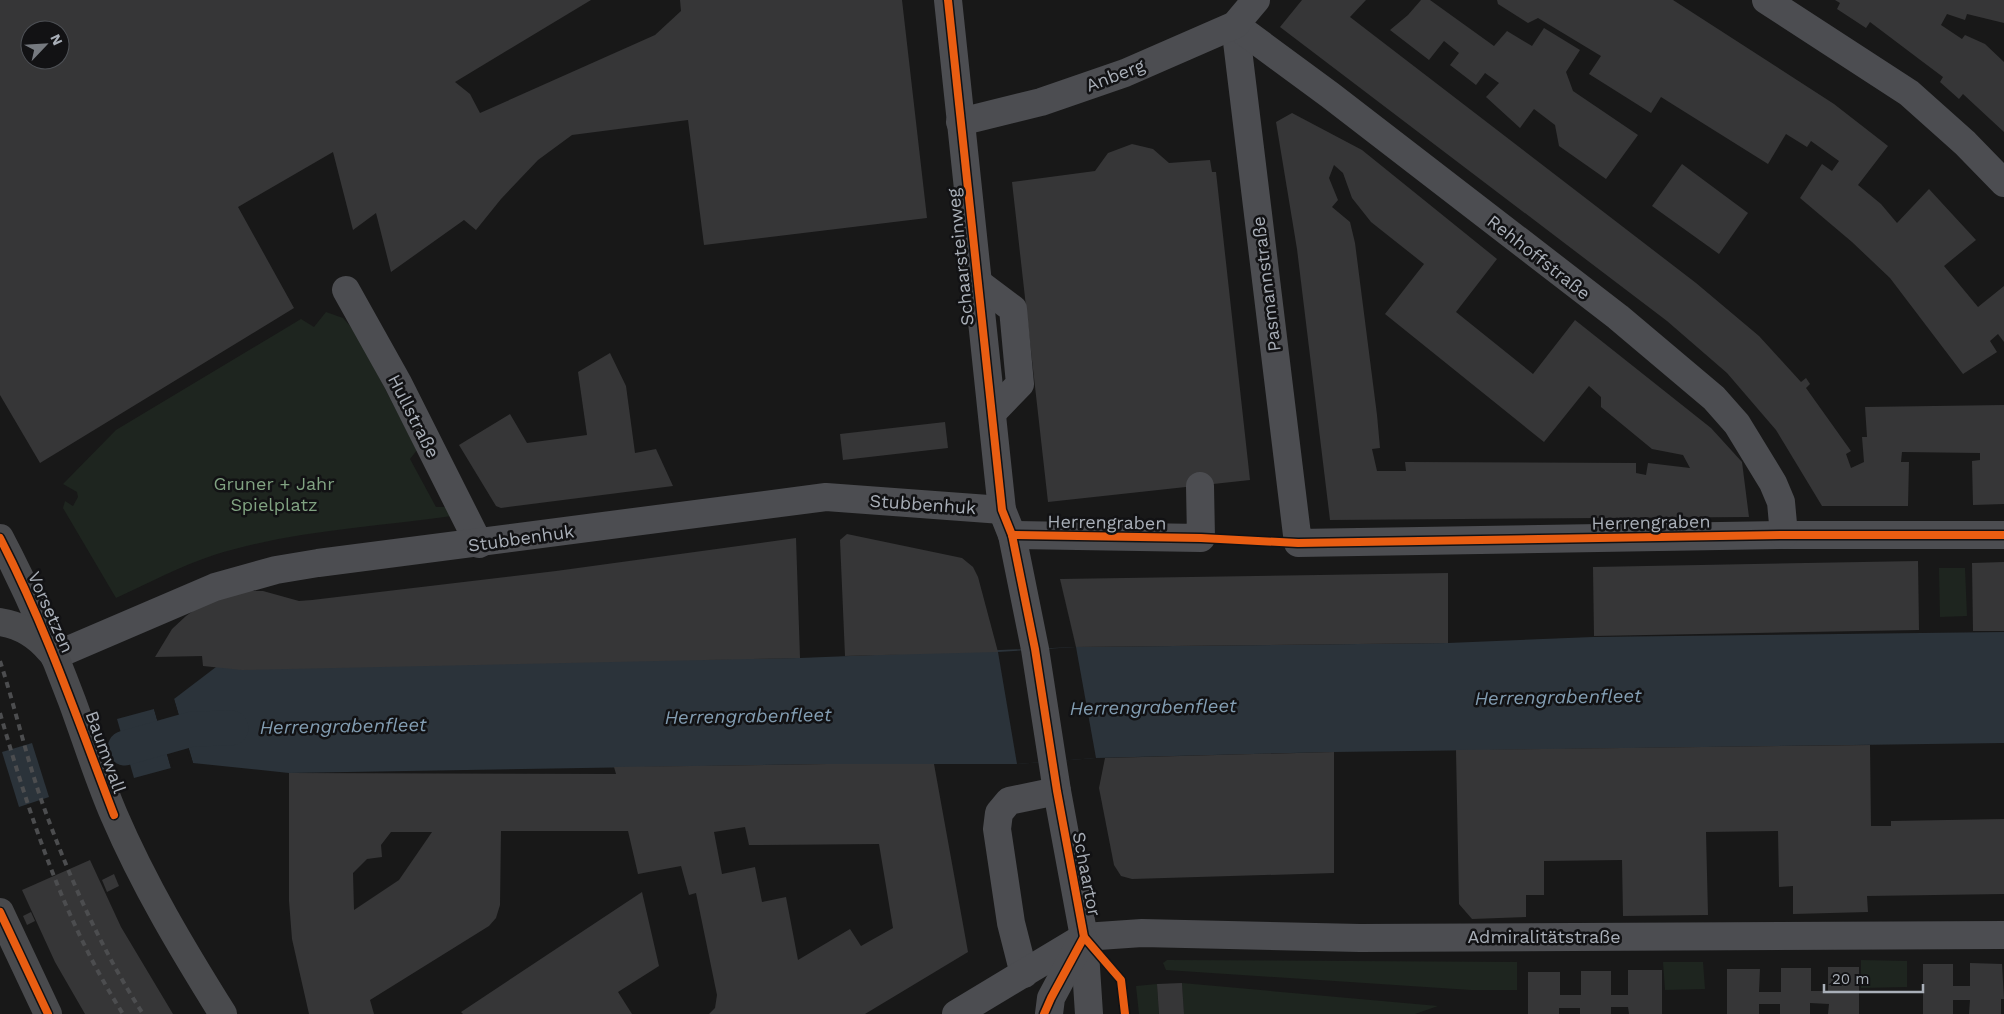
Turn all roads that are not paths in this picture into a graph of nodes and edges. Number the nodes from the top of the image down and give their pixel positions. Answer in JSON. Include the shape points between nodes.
{"nodes":[{"id":1,"x":948,"y":0,"type":"edge"},
{"id":2,"x":1256,"y":0,"type":"edge"},
{"id":3,"x":1766,"y":0,"type":"edge"},
{"id":4,"x":1235,"y":25,"type":"junction"},
{"id":5,"x":960,"y":122,"type":"junction"},
{"id":6,"x":2004,"y":182,"type":"edge"},
{"id":7,"x":346,"y":290,"type":"dead end"},
{"id":8,"x":1200,"y":486,"type":"dead end"},
{"id":9,"x":1002,"y":510,"type":"junction"},
{"id":10,"x":1012,"y":535,"type":"junction"},
{"id":11,"x":1784,"y":535,"type":"junction"},
{"id":12,"x":2004,"y":535,"type":"edge"},
{"id":13,"x":0,"y":538,"type":"edge"},
{"id":14,"x":1298,"y":543,"type":"joint"},
{"id":15,"x":479,"y":544,"type":"junction"},
{"id":16,"x":0,"y":622,"type":"edge"},
{"id":17,"x":1035,"y":649,"type":"joint"},
{"id":18,"x":54,"y":656,"type":"junction"},
{"id":19,"x":71,"y":699,"type":"joint"},
{"id":20,"x":1057,"y":792,"type":"junction"},
{"id":21,"x":0,"y":912,"type":"edge"},
{"id":22,"x":2004,"y":935,"type":"edge"},
{"id":23,"x":1084,"y":937,"type":"junction"},
{"id":24,"x":1024,"y":974,"type":"junction"},
{"id":25,"x":1054,"y":1009,"type":"edge"},
{"id":26,"x":48,"y":1014,"type":"edge"},
{"id":27,"x":223,"y":1014,"type":"edge"},
{"id":28,"x":956,"y":1014,"type":"edge"},
{"id":29,"x":1089,"y":1014,"type":"edge"}],
"edges":[{"from":1,"to":5,"type":"street","name":"Schaarsteinweg"},
{"from":2,"to":4,"type":"street","name":"Anberg"},
{"from":3,"to":6,"type":"street","via":[[1909,93]]},
{"from":4,"to":5,"type":"street","name":"Anberg","via":[[1125,73],[1041,102]]},
{"from":4,"to":11,"type":"street","name":"Rehhoffstraße","via":[[1618,317],[1714,398],[1737,424],[1774,483],[1781,502]]},
{"from":4,"to":14,"type":"street","name":"Pasmannstraße"},
{"from":5,"to":9,"type":"street","name":"Schaarsteinweg"},
{"from":7,"to":15,"type":"street","name":"Hullstraße","via":[[398,383]]},
{"from":8,"to":10,"type":"street","name":"Herrengraben","via":[[1201,538]]},
{"from":9,"to":10,"type":"street","name":"Schaarsteinweg"},
{"from":9,"to":15,"type":"street","name":"Stubbenhuk","via":[[826,497]]},
{"from":10,"to":17,"type":"street","name":"Schaarsteinweg"},
{"from":11,"to":12,"type":"street","name":"Herrengraben"},
{"from":11,"to":14,"type":"street","name":"Herrengraben"},
{"from":13,"to":18,"type":"main road","name":"Vorsetzen"},
{"from":15,"to":18,"type":"street","name":"Stubbenhuk","via":[[318,563],[242,578]]},
{"from":16,"to":18,"type":"main road","via":[[32,633]]},
{"from":17,"to":20,"type":"street","name":"Schaartor"},
{"from":18,"to":19,"type":"main road","name":"Vorsetzen"},
{"from":19,"to":27,"type":"main road","name":"Baumwall","via":[[100,780],[147,884],[179,944]]},
{"from":20,"to":23,"type":"street","name":"Schaartor"},
{"from":20,"to":24,"type":"street","via":[[1009,801],[1000,813],[997,830]]},
{"from":21,"to":26,"type":"main road"},
{"from":22,"to":23,"type":"street","name":"Admiralitätstraße","via":[[1360,938],[1142,933]]},
{"from":23,"to":24,"type":"street"},
{"from":23,"to":25,"type":"street","name":"Schaartor"},
{"from":23,"to":29,"type":"street","name":"Schaartor"},
{"from":24,"to":25,"type":"street","name":"Schaartor"},
{"from":24,"to":28,"type":"street"}]}
